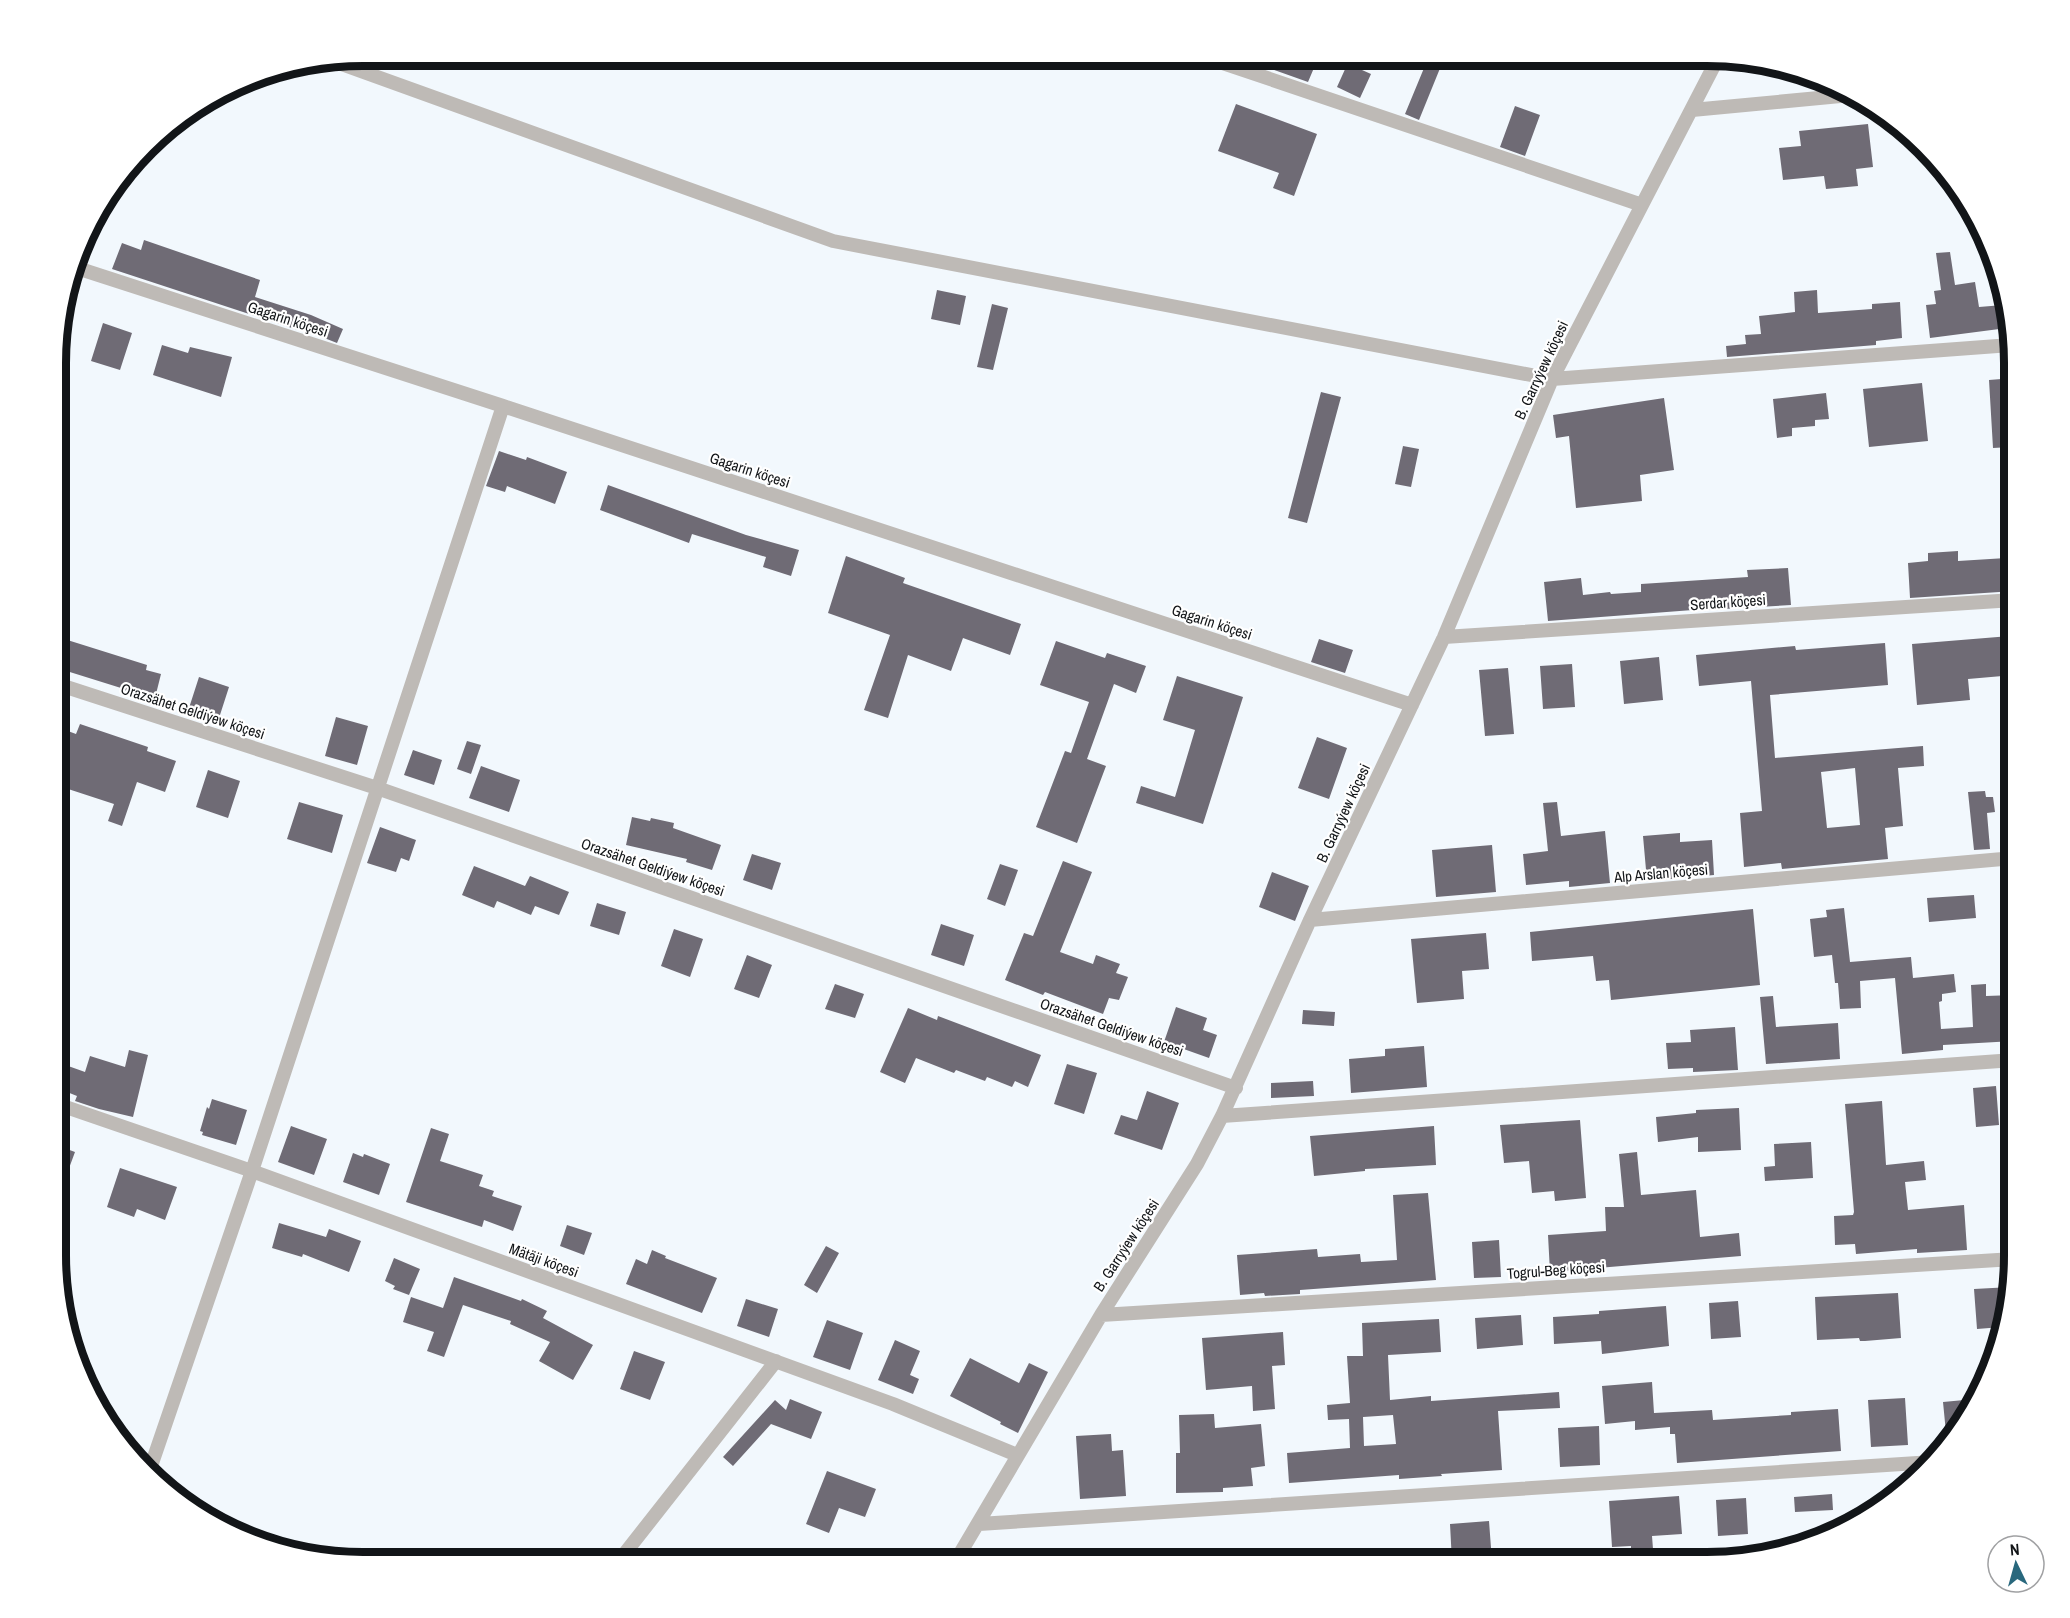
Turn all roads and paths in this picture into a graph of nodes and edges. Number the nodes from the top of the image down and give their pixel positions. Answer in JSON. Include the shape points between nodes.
{"nodes":[{"id":1,"x":1232,"y":66,"type":"edge"},
{"id":2,"x":1714,"y":66,"type":"edge"},
{"id":3,"x":349,"y":67,"type":"edge"},
{"id":4,"x":1837,"y":96,"type":"edge"},
{"id":5,"x":1692,"y":110,"type":"junction"},
{"id":6,"x":1642,"y":205,"type":"junction"},
{"id":7,"x":82,"y":269,"type":"edge"},
{"id":8,"x":2003,"y":346,"type":"edge"},
{"id":9,"x":1552,"y":379,"type":"junction"},
{"id":10,"x":503,"y":406,"type":"junction"},
{"id":11,"x":2004,"y":601,"type":"edge"},
{"id":12,"x":1444,"y":637,"type":"junction"},
{"id":13,"x":66,"y":687,"type":"edge"},
{"id":14,"x":1412,"y":705,"type":"junction"},
{"id":15,"x":378,"y":788,"type":"junction"},
{"id":16,"x":2004,"y":859,"type":"edge"},
{"id":17,"x":1310,"y":920,"type":"junction"},
{"id":18,"x":2004,"y":1061,"type":"edge"},
{"id":19,"x":1236,"y":1088,"type":"junction"},
{"id":20,"x":66,"y":1107,"type":"edge"},
{"id":21,"x":1222,"y":1116,"type":"junction"},
{"id":22,"x":252,"y":1171,"type":"junction"},
{"id":23,"x":2004,"y":1260,"type":"edge"},
{"id":24,"x":1101,"y":1315,"type":"junction"},
{"id":25,"x":776,"y":1361,"type":"junction"},
{"id":26,"x":1017,"y":1455,"type":"junction"},
{"id":27,"x":1919,"y":1463,"type":"edge"},
{"id":28,"x":153,"y":1465,"type":"edge"},
{"id":29,"x":979,"y":1524,"type":"junction"},
{"id":30,"x":626,"y":1552,"type":"edge"},
{"id":31,"x":961,"y":1552,"type":"edge"}],
"edges":[{"from":1,"to":6,"type":"street"},
{"from":2,"to":5,"type":"street","name":"B. Garryýew köçesi"},
{"from":3,"to":9,"type":"street","via":[[834,241]]},
{"from":4,"to":5,"type":"street"},
{"from":5,"to":6,"type":"street","name":"B. Garryýew köçesi"},
{"from":6,"to":9,"type":"street","name":"B. Garryýew köçesi"},
{"from":7,"to":10,"type":"street","name":"Gagarin köçesi"},
{"from":8,"to":9,"type":"street"},
{"from":9,"to":12,"type":"street","name":"B. Garryýew köçesi"},
{"from":10,"to":14,"type":"street","name":"Gagarin köçesi"},
{"from":10,"to":15,"type":"street"},
{"from":11,"to":12,"type":"street","name":"Serdar köçesi"},
{"from":12,"to":14,"type":"street","name":"B. Garryýew köçesi"},
{"from":13,"to":15,"type":"street","name":"Orazsähet Geldiýew köçesi"},
{"from":14,"to":17,"type":"street","name":"B. Garryýew köçesi"},
{"from":15,"to":19,"type":"street","name":"Orazsähet Geldiýew köçesi"},
{"from":15,"to":22,"type":"street"},
{"from":16,"to":17,"type":"street","name":"Alp Arslan köçesi"},
{"from":17,"to":19,"type":"street","name":"B. Garryýew köçesi"},
{"from":18,"to":21,"type":"street"},
{"from":19,"to":21,"type":"street","name":"B. Garryýew köçesi"},
{"from":20,"to":22,"type":"street","name":"Mätäji köçesi"},
{"from":21,"to":24,"type":"street","name":"B. Garryýew köçesi","via":[[1197,1164]]},
{"from":22,"to":25,"type":"street","name":"Mätäji köçesi"},
{"from":22,"to":28,"type":"street"},
{"from":23,"to":24,"type":"street","name":"Togrul-Beg köçesi"},
{"from":24,"to":26,"type":"street","name":"B. Garryýew köçesi"},
{"from":25,"to":26,"type":"street","name":"Mätäji köçesi"},
{"from":25,"to":30,"type":"street"},
{"from":26,"to":29,"type":"street","name":"B. Garryýew köçesi"},
{"from":27,"to":29,"type":"street"},
{"from":29,"to":31,"type":"street","name":"B. Garryýew köçesi"}]}
